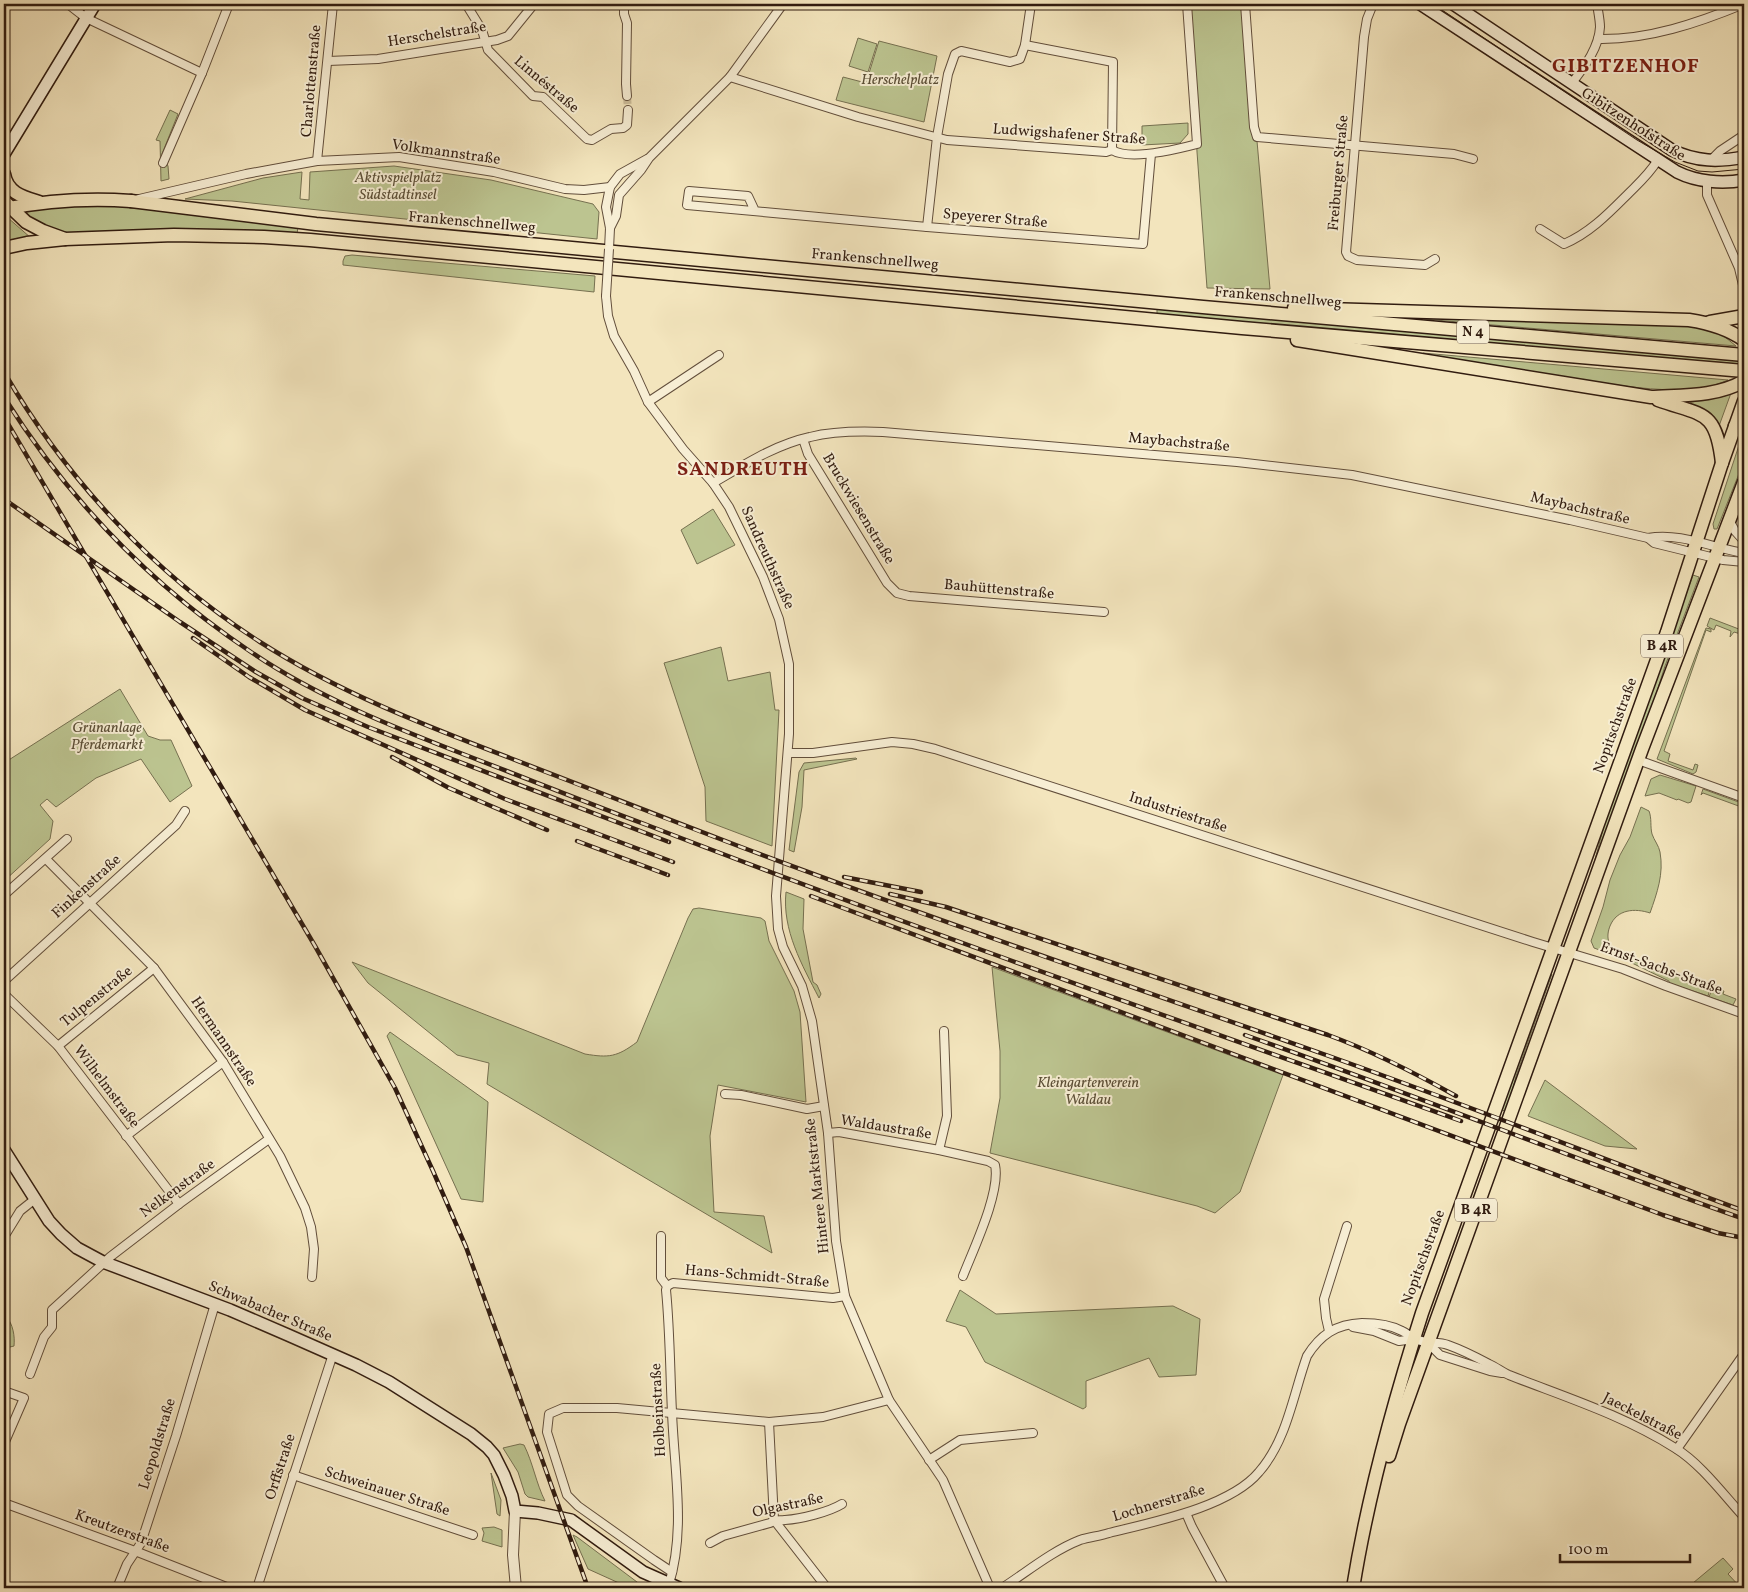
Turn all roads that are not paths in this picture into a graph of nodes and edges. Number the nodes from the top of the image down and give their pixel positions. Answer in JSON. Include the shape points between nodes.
{"nodes":[{"id":1,"x":68,"y":4,"type":"edge"},
{"id":2,"x":95,"y":4,"type":"edge"},
{"id":3,"x":229,"y":4,"type":"edge"},
{"id":4,"x":333,"y":4,"type":"edge"},
{"id":5,"x":466,"y":4,"type":"edge"},
{"id":6,"x":534,"y":4,"type":"edge"},
{"id":7,"x":624,"y":4,"type":"edge"},
{"id":8,"x":783,"y":4,"type":"edge"},
{"id":9,"x":1031,"y":4,"type":"edge"},
{"id":10,"x":1187,"y":4,"type":"edge"},
{"id":11,"x":1245,"y":4,"type":"edge"},
{"id":12,"x":1373,"y":4,"type":"edge"},
{"id":13,"x":1420,"y":4,"type":"edge"},
{"id":14,"x":1453,"y":4,"type":"edge"},
{"id":15,"x":1597,"y":4,"type":"edge"},
{"id":16,"x":1744,"y":4,"type":"edge"},
{"id":17,"x":86,"y":18,"type":"junction"},
{"id":18,"x":1598,"y":39,"type":"junction"},
{"id":19,"x":485,"y":41,"type":"junction"},
{"id":20,"x":1025,"y":45,"type":"junction"},
{"id":21,"x":328,"y":61,"type":"junction"},
{"id":22,"x":202,"y":72,"type":"junction"},
{"id":23,"x":730,"y":77,"type":"junction"},
{"id":24,"x":1572,"y":83,"type":"junction"},
{"id":25,"x":627,"y":96,"type":"tunnel mouth"},
{"id":26,"x":628,"y":110,"type":"tunnel mouth"},
{"id":27,"x":1744,"y":135,"type":"edge"},
{"id":28,"x":937,"y":137,"type":"junction"},
{"id":29,"x":1356,"y":146,"type":"junction"},
{"id":30,"x":1112,"y":150,"type":"junction"},
{"id":31,"x":4,"y":154,"type":"edge"},
{"id":32,"x":1151,"y":154,"type":"junction"},
{"id":33,"x":1713,"y":157,"type":"junction"},
{"id":34,"x":1744,"y":157,"type":"edge"},
{"id":35,"x":650,"y":158,"type":"junction"},
{"id":36,"x":1473,"y":159,"type":"dead end"},
{"id":37,"x":317,"y":161,"type":"junction"},
{"id":38,"x":1657,"y":161,"type":"junction"},
{"id":39,"x":162,"y":162,"type":"dead end"},
{"id":40,"x":4,"y":174,"type":"edge"},
{"id":41,"x":1744,"y":180,"type":"edge"},
{"id":42,"x":1707,"y":181,"type":"junction"},
{"id":43,"x":610,"y":187,"type":"junction"},
{"id":44,"x":619,"y":195,"type":"junction"},
{"id":45,"x":131,"y":201,"type":"junction"},
{"id":46,"x":41,"y":203,"type":"junction"},
{"id":47,"x":6,"y":206,"type":"edge"},
{"id":48,"x":755,"y":211,"type":"junction"},
{"id":49,"x":927,"y":227,"type":"junction"},
{"id":50,"x":610,"y":228,"type":"junction"},
{"id":51,"x":1540,"y":229,"type":"dead end"},
{"id":52,"x":65,"y":239,"type":"junction"},
{"id":53,"x":4,"y":248,"type":"edge"},
{"id":54,"x":1436,"y":259,"type":"dead end"},
{"id":55,"x":1743,"y":285,"type":"dead end"},
{"id":56,"x":1203,"y":307,"type":"junction"},
{"id":57,"x":1744,"y":316,"type":"edge"},
{"id":58,"x":1705,"y":323,"type":"junction"},
{"id":59,"x":1209,"y":325,"type":"junction"},
{"id":60,"x":1744,"y":340,"type":"edge"},
{"id":61,"x":719,"y":355,"type":"dead end"},
{"id":62,"x":1744,"y":355,"type":"edge"},
{"id":63,"x":1744,"y":372,"type":"edge"},
{"id":64,"x":1741,"y":383,"type":"edge"},
{"id":65,"x":1651,"y":397,"type":"junction"},
{"id":66,"x":1744,"y":401,"type":"edge"},
{"id":67,"x":648,"y":402,"type":"junction"},
{"id":68,"x":1744,"y":414,"type":"edge"},
{"id":69,"x":1740,"y":423,"type":"edge"},
{"id":70,"x":803,"y":438,"type":"junction"},
{"id":71,"x":1722,"y":463,"type":"junction"},
{"id":72,"x":1744,"y":482,"type":"edge"},
{"id":73,"x":713,"y":484,"type":"junction"},
{"id":74,"x":1729,"y":520,"type":"junction"},
{"id":75,"x":1744,"y":541,"type":"edge"},
{"id":76,"x":1696,"y":547,"type":"junction"},
{"id":77,"x":1717,"y":553,"type":"junction"},
{"id":78,"x":1744,"y":553,"type":"edge"},
{"id":79,"x":1744,"y":562,"type":"edge"},
{"id":80,"x":894,"y":591,"type":"joint"},
{"id":81,"x":1104,"y":612,"type":"dead end"},
{"id":82,"x":789,"y":753,"type":"junction"},
{"id":83,"x":1638,"y":760,"type":"junction"},
{"id":84,"x":1744,"y":798,"type":"edge"},
{"id":85,"x":185,"y":811,"type":"dead end"},
{"id":86,"x":68,"y":839,"type":"dead end"},
{"id":87,"x":46,"y":859,"type":"junction"},
{"id":88,"x":1582,"y":868,"type":"junction"},
{"id":89,"x":1596,"y":876,"type":"junction"},
{"id":90,"x":4,"y":895,"type":"edge"},
{"id":91,"x":89,"y":904,"type":"junction"},
{"id":92,"x":1554,"y":948,"type":"junction"},
{"id":93,"x":1569,"y":952,"type":"junction"},
{"id":94,"x":154,"y":968,"type":"junction"},
{"id":95,"x":4,"y":981,"type":"edge"},
{"id":96,"x":4,"y":994,"type":"edge"},
{"id":97,"x":1744,"y":1014,"type":"edge"},
{"id":98,"x":944,"y":1032,"type":"dead end"},
{"id":99,"x":58,"y":1046,"type":"junction"},
{"id":100,"x":223,"y":1062,"type":"junction"},
{"id":101,"x":725,"y":1094,"type":"dead end"},
{"id":102,"x":824,"y":1106,"type":"junction"},
{"id":103,"x":828,"y":1133,"type":"junction"},
{"id":104,"x":126,"y":1136,"type":"junction"},
{"id":105,"x":269,"y":1139,"type":"junction"},
{"id":106,"x":4,"y":1150,"type":"edge"},
{"id":107,"x":939,"y":1150,"type":"junction"},
{"id":108,"x":35,"y":1199,"type":"junction"},
{"id":109,"x":178,"y":1204,"type":"junction"},
{"id":110,"x":1347,"y":1226,"type":"dead end"},
{"id":111,"x":661,"y":1236,"type":"dead end"},
{"id":112,"x":4,"y":1237,"type":"edge"},
{"id":113,"x":103,"y":1262,"type":"junction"},
{"id":114,"x":963,"y":1276,"type":"dead end"},
{"id":115,"x":312,"y":1277,"type":"dead end"},
{"id":116,"x":667,"y":1286,"type":"junction"},
{"id":117,"x":845,"y":1296,"type":"junction"},
{"id":118,"x":215,"y":1304,"type":"junction"},
{"id":119,"x":1329,"y":1331,"type":"junction"},
{"id":120,"x":1414,"y":1339,"type":"junction"},
{"id":121,"x":1428,"y":1343,"type":"junction"},
{"id":122,"x":332,"y":1354,"type":"junction"},
{"id":123,"x":1744,"y":1354,"type":"edge"},
{"id":124,"x":30,"y":1374,"type":"dead end"},
{"id":125,"x":1506,"y":1374,"type":"junction"},
{"id":126,"x":4,"y":1392,"type":"edge"},
{"id":127,"x":889,"y":1400,"type":"junction"},
{"id":128,"x":672,"y":1413,"type":"junction"},
{"id":129,"x":769,"y":1422,"type":"junction"},
{"id":130,"x":1033,"y":1433,"type":"dead end"},
{"id":131,"x":4,"y":1444,"type":"edge"},
{"id":132,"x":1677,"y":1449,"type":"junction"},
{"id":133,"x":929,"y":1460,"type":"junction"},
{"id":134,"x":292,"y":1475,"type":"junction"},
{"id":135,"x":4,"y":1503,"type":"edge"},
{"id":136,"x":842,"y":1504,"type":"dead end"},
{"id":137,"x":515,"y":1511,"type":"junction"},
{"id":138,"x":1186,"y":1513,"type":"junction"},
{"id":139,"x":1744,"y":1517,"type":"edge"},
{"id":140,"x":774,"y":1520,"type":"junction"},
{"id":141,"x":474,"y":1535,"type":"dead end"},
{"id":142,"x":710,"y":1543,"type":"dead end"},
{"id":143,"x":135,"y":1551,"type":"junction"},
{"id":144,"x":672,"y":1572,"type":"junction"},
{"id":145,"x":674,"y":1586,"type":"edge"},
{"id":146,"x":117,"y":1588,"type":"edge"},
{"id":147,"x":229,"y":1588,"type":"edge"},
{"id":148,"x":257,"y":1588,"type":"edge"},
{"id":149,"x":516,"y":1588,"type":"edge"},
{"id":150,"x":828,"y":1588,"type":"edge"},
{"id":151,"x":990,"y":1588,"type":"edge"},
{"id":152,"x":1002,"y":1588,"type":"edge"},
{"id":153,"x":1226,"y":1588,"type":"edge"},
{"id":154,"x":1354,"y":1588,"type":"edge"},
{"id":155,"x":1362,"y":1588,"type":"edge"}],
"edges":[{"from":1,"to":17,"type":"street"},
{"from":2,"to":17,"type":"main road"},
{"from":3,"to":22,"type":"street"},
{"from":4,"to":21,"type":"street","name":"Charlottenstraße"},
{"from":5,"to":19,"type":"street","name":"Linnéstraße"},
{"from":6,"to":19,"type":"street","name":"Herschelstraße","via":[[508,36]]},
{"from":7,"to":25,"type":"street"},
{"from":8,"to":23,"type":"street"},
{"from":9,"to":20,"type":"street"},
{"from":10,"to":32,"type":"street","name":"Ludwigshafener Straße","via":[[1198,144]]},
{"from":11,"to":29,"type":"street","via":[[1257,137]]},
{"from":12,"to":29,"type":"street","name":"Freiburger Straße","via":[[1364,37]]},
{"from":13,"to":38,"type":"main road","name":"Gibitzenhofstraße"},
{"from":14,"to":24,"type":"main road","name":"Gibitzenhofstraße"},
{"from":15,"to":18,"type":"street"},
{"from":16,"to":18,"type":"street","via":[[1641,37]]},
{"from":17,"to":22,"type":"street"},
{"from":17,"to":31,"type":"main road"},
{"from":18,"to":24,"type":"street"},
{"from":19,"to":21,"type":"street","name":"Herschelstraße","via":[[378,59]]},
{"from":19,"to":26,"type":"street","name":"Linnéstraße","via":[[488,50],[533,96],[543,97],[587,139],[592,140],[611,129],[623,128],[627,125]]},
{"from":20,"to":28,"type":"street","via":[[1020,59],[1010,62],[960,51],[955,54],[948,74]]},
{"from":20,"to":30,"type":"street","via":[[1113,62]]},
{"from":21,"to":37,"type":"street","name":"Charlottenstraße"},
{"from":22,"to":39,"type":"street"},
{"from":23,"to":28,"type":"street","via":[[867,120]]},
{"from":23,"to":35,"type":"street"},
{"from":24,"to":33,"type":"main road","name":"Gibitzenhofstraße","via":[[1672,150],[1694,158]]},
{"from":27,"to":33,"type":"street"},
{"from":28,"to":30,"type":"street","name":"Ludwigshafener Straße"},
{"from":28,"to":49,"type":"street"},
{"from":29,"to":36,"type":"street","via":[[1454,154]]},
{"from":29,"to":54,"type":"street","name":"Freiburger Straße","via":[[1348,256],[1357,260],[1425,265]]},
{"from":30,"to":32,"type":"street","name":"Ludwigshafener Straße"},
{"from":32,"to":49,"type":"street","name":"Speyerer Straße","via":[[1143,244]]},
{"from":33,"to":34,"type":"main road","name":"Gibitzenhofstraße"},
{"from":35,"to":43,"type":"street","via":[[620,174]]},
{"from":35,"to":44,"type":"street"},
{"from":37,"to":43,"type":"street","name":"Volkmannstraße","via":[[399,157],[494,172],[565,189]]},
{"from":37,"to":45,"type":"street","name":"Volkmannstraße"},
{"from":38,"to":42,"type":"main road","name":"Gibitzenhofstraße","via":[[1683,175]]},
{"from":38,"to":51,"type":"street","via":[[1613,210],[1575,239],[1564,244]]},
{"from":40,"to":46,"type":"main road","via":[[13,192]]},
{"from":41,"to":42,"type":"main road","name":"Gibitzenhofstraße"},
{"from":42,"to":55,"type":"street","via":[[1707,195],[1739,268]]},
{"from":43,"to":44,"type":"street"},
{"from":43,"to":50,"type":"street","name":"Sandreuthstraße","via":[[606,207]]},
{"from":44,"to":50,"type":"street","name":"Sandreuthstraße","via":[[616,216]]},
{"from":45,"to":46,"type":"main road","name":"Frankenschnellweg"},
{"from":45,"to":56,"type":"main road","name":"Frankenschnellweg","via":[[316,224]]},
{"from":46,"to":47,"type":"main road","name":"Frankenschnellweg"},
{"from":47,"to":52,"type":"main road","via":[[35,228]]},
{"from":48,"to":48,"type":"street","name":"Speyerer Straße","via":[[687,205],[689,191],[748,196]]},
{"from":48,"to":49,"type":"street","name":"Speyerer Straße"},
{"from":50,"to":67,"type":"street","name":"Sandreuthstraße","bridge":true,"via":[[608,316],[614,336]]},
{"from":52,"to":53,"type":"main road"},
{"from":52,"to":59,"type":"main road","via":[[182,235],[310,240]]},
{"from":56,"to":58,"type":"main road","via":[[1400,310]]},
{"from":56,"to":62,"type":"main road","name":"Frankenschnellweg","number":"N 4"},
{"from":57,"to":58,"type":"main road"},
{"from":58,"to":60,"type":"main road","via":[[1728,330]]},
{"from":59,"to":63,"type":"main road","number":"N 4"},
{"from":59,"to":65,"type":"main road"},
{"from":61,"to":67,"type":"street"},
{"from":64,"to":65,"type":"main road","via":[[1706,394]]},
{"from":65,"to":71,"type":"main road","via":[[1693,411],[1714,425],[1720,441]]},
{"from":66,"to":69,"type":"main road","name":"Nopitschstraße","number":"B 4R"},
{"from":67,"to":73,"type":"street","name":"Sandreuthstraße"},
{"from":68,"to":69,"type":"main road"},
{"from":69,"to":71,"type":"main road","name":"Nopitschstraße","number":"B 4R"},
{"from":70,"to":73,"type":"street","name":"Maybachstraße","via":[[754,459]]},
{"from":70,"to":76,"type":"street","name":"Maybachstraße","via":[[853,431],[883,432],[1352,475],[1648,538],[1657,536]]},
{"from":70,"to":80,"type":"street","name":"Bruckwiesenstraße","via":[[808,454]]},
{"from":71,"to":76,"type":"main road","name":"Nopitschstraße","number":"B 4R"},
{"from":72,"to":74,"type":"main road","number":"B 4R"},
{"from":73,"to":82,"type":"street","name":"Sandreuthstraße","via":[[729,507],[758,566],[783,631],[789,664]]},
{"from":74,"to":75,"type":"street"},
{"from":74,"to":77,"type":"main road","number":"B 4R"},
{"from":76,"to":77,"type":"street","name":"Maybachstraße"},
{"from":76,"to":88,"type":"main road","name":"Nopitschstraße","number":"B 4R"},
{"from":77,"to":78,"type":"street"},
{"from":77,"to":79,"type":"street"},
{"from":77,"to":83,"type":"main road","number":"B 4R"},
{"from":80,"to":81,"type":"street","name":"Bauhüttenstraße","via":[[909,596]]},
{"from":82,"to":92,"type":"street","name":"Industriestraße","via":[[814,753],[892,742],[935,749]]},
{"from":82,"to":102,"type":"street","name":"Hintere Marktstraße","via":[[776,896],[778,929],[809,1008]]},
{"from":83,"to":84,"type":"street"},
{"from":83,"to":89,"type":"main road","number":"B 4R"},
{"from":85,"to":91,"type":"street","name":"Finkenstraße","via":[[176,824]]},
{"from":86,"to":87,"type":"street"},
{"from":87,"to":90,"type":"street"},
{"from":87,"to":91,"type":"street","name":"Hermannstraße"},
{"from":88,"to":89,"type":"main road","via":[[1589,877]]},
{"from":88,"to":92,"type":"main road","name":"Nopitschstraße","number":"B 4R"},
{"from":89,"to":93,"type":"main road","number":"B 4R"},
{"from":91,"to":94,"type":"street","name":"Hermannstraße"},
{"from":91,"to":95,"type":"street","name":"Finkenstraße"},
{"from":92,"to":93,"type":"street"},
{"from":92,"to":120,"type":"main road","name":"Nopitschstraße","number":"B 4R"},
{"from":93,"to":97,"type":"street","name":"Ernst-Sachs-Straße"},
{"from":93,"to":121,"type":"main road","number":"B 4R"},
{"from":94,"to":99,"type":"street","name":"Tulpenstraße"},
{"from":94,"to":100,"type":"street","name":"Hermannstraße"},
{"from":96,"to":99,"type":"street","name":"Wilhelmstraße"},
{"from":98,"to":107,"type":"street","name":"Waldaustraße","via":[[948,1116]]},
{"from":99,"to":104,"type":"street","name":"Wilhelmstraße"},
{"from":100,"to":104,"type":"street"},
{"from":100,"to":105,"type":"street","name":"Hermannstraße"},
{"from":101,"to":102,"type":"street","via":[[741,1094],[807,1108]]},
{"from":102,"to":103,"type":"street","name":"Hintere Marktstraße"},
{"from":103,"to":107,"type":"street","name":"Waldaustraße","via":[[839,1132]]},
{"from":103,"to":117,"type":"street","name":"Hintere Marktstraße","via":[[836,1242]]},
{"from":104,"to":109,"type":"street","name":"Wilhelmstraße"},
{"from":105,"to":109,"type":"street","name":"Nelkenstraße"},
{"from":105,"to":115,"type":"street","name":"Hermannstraße","via":[[292,1178],[311,1227],[314,1249]]},
{"from":106,"to":108,"type":"main road","name":"Schwabacher Straße"},
{"from":107,"to":114,"type":"street","name":"Waldaustraße","via":[[988,1161],[995,1165],[997,1172],[987,1215]]},
{"from":108,"to":112,"type":"street","via":[[20,1211]]},
{"from":108,"to":113,"type":"main road","name":"Schwabacher Straße","via":[[61,1234],[77,1248]]},
{"from":109,"to":113,"type":"street","name":"Nelkenstraße"},
{"from":110,"to":119,"type":"street","via":[[1324,1299]]},
{"from":111,"to":116,"type":"street","name":"Holbeinstraße","via":[[661,1278]]},
{"from":113,"to":118,"type":"main road","name":"Schwabacher Straße"},
{"from":113,"to":124,"type":"street","name":"Nelkenstraße","via":[[52,1310],[52,1327],[44,1337]]},
{"from":116,"to":117,"type":"street","name":"Hans-Schmidt-Straße","via":[[673,1283],[833,1298]]},
{"from":116,"to":128,"type":"street","name":"Holbeinstraße"},
{"from":117,"to":127,"type":"street","name":"Hintere Marktstraße"},
{"from":118,"to":122,"type":"main road","name":"Schwabacher Straße"},
{"from":118,"to":143,"type":"street","name":"Leopoldstraße","via":[[176,1436],[141,1543]]},
{"from":119,"to":120,"type":"street","name":"Lochnerstraße","via":[[1344,1326],[1374,1331],[1399,1341]]},
{"from":119,"to":138,"type":"street","name":"Lochnerstraße","via":[[1307,1356],[1276,1448],[1260,1472],[1220,1499]]},
{"from":120,"to":121,"type":"street","name":"Lochnerstraße"},
{"from":120,"to":154,"type":"main road","name":"Nopitschstraße","number":"B 4R","via":[[1374,1478]]},
{"from":121,"to":125,"type":"street","name":"Jaeckelstraße","via":[[1445,1344]]},
{"from":121,"to":125,"type":"street","name":"Jaeckelstraße","via":[[1440,1355]]},
{"from":121,"to":155,"type":"main road","number":"B 4R","via":[[1389,1455]]},
{"from":122,"to":134,"type":"street","name":"Orffstraße"},
{"from":122,"to":137,"type":"main road","name":"Schwabacher Straße","via":[[382,1378],[478,1439],[494,1455]]},
{"from":123,"to":132,"type":"street"},
{"from":125,"to":132,"type":"street","name":"Jaeckelstraße","via":[[1593,1407]]},
{"from":126,"to":131,"type":"street","via":[[24,1398]]},
{"from":127,"to":129,"type":"street","via":[[822,1418]]},
{"from":127,"to":133,"type":"street","name":"Hintere Marktstraße"},
{"from":128,"to":129,"type":"street"},
{"from":128,"to":144,"type":"street","name":"Holbeinstraße","via":[[677,1534]]},
{"from":128,"to":144,"type":"street","via":[[563,1408],[549,1414],[547,1432],[567,1495]]},
{"from":129,"to":140,"type":"street"},
{"from":130,"to":133,"type":"street","via":[[960,1440]]},
{"from":132,"to":139,"type":"street","name":"Jaeckelstraße","via":[[1707,1475]]},
{"from":133,"to":151,"type":"street","name":"Hintere Marktstraße","via":[[943,1480]]},
{"from":134,"to":141,"type":"street","name":"Schweinauer Straße"},
{"from":134,"to":148,"type":"street","name":"Orffstraße"},
{"from":135,"to":143,"type":"street","name":"Kreutzerstraße"},
{"from":136,"to":140,"type":"street","name":"Olgastraße","via":[[832,1510]]},
{"from":137,"to":145,"type":"main road","via":[[571,1520],[643,1572]]},
{"from":137,"to":149,"type":"street"},
{"from":138,"to":152,"type":"street","name":"Lochnerstraße","via":[[1082,1539]]},
{"from":138,"to":153,"type":"street"},
{"from":140,"to":142,"type":"street","name":"Olgastraße"},
{"from":140,"to":150,"type":"street"},
{"from":143,"to":146,"type":"street","name":"Leopoldstraße"},
{"from":143,"to":147,"type":"street","name":"Kreutzerstraße"},
{"from":144,"to":145,"type":"street","name":"Holbeinstraße"}]}
